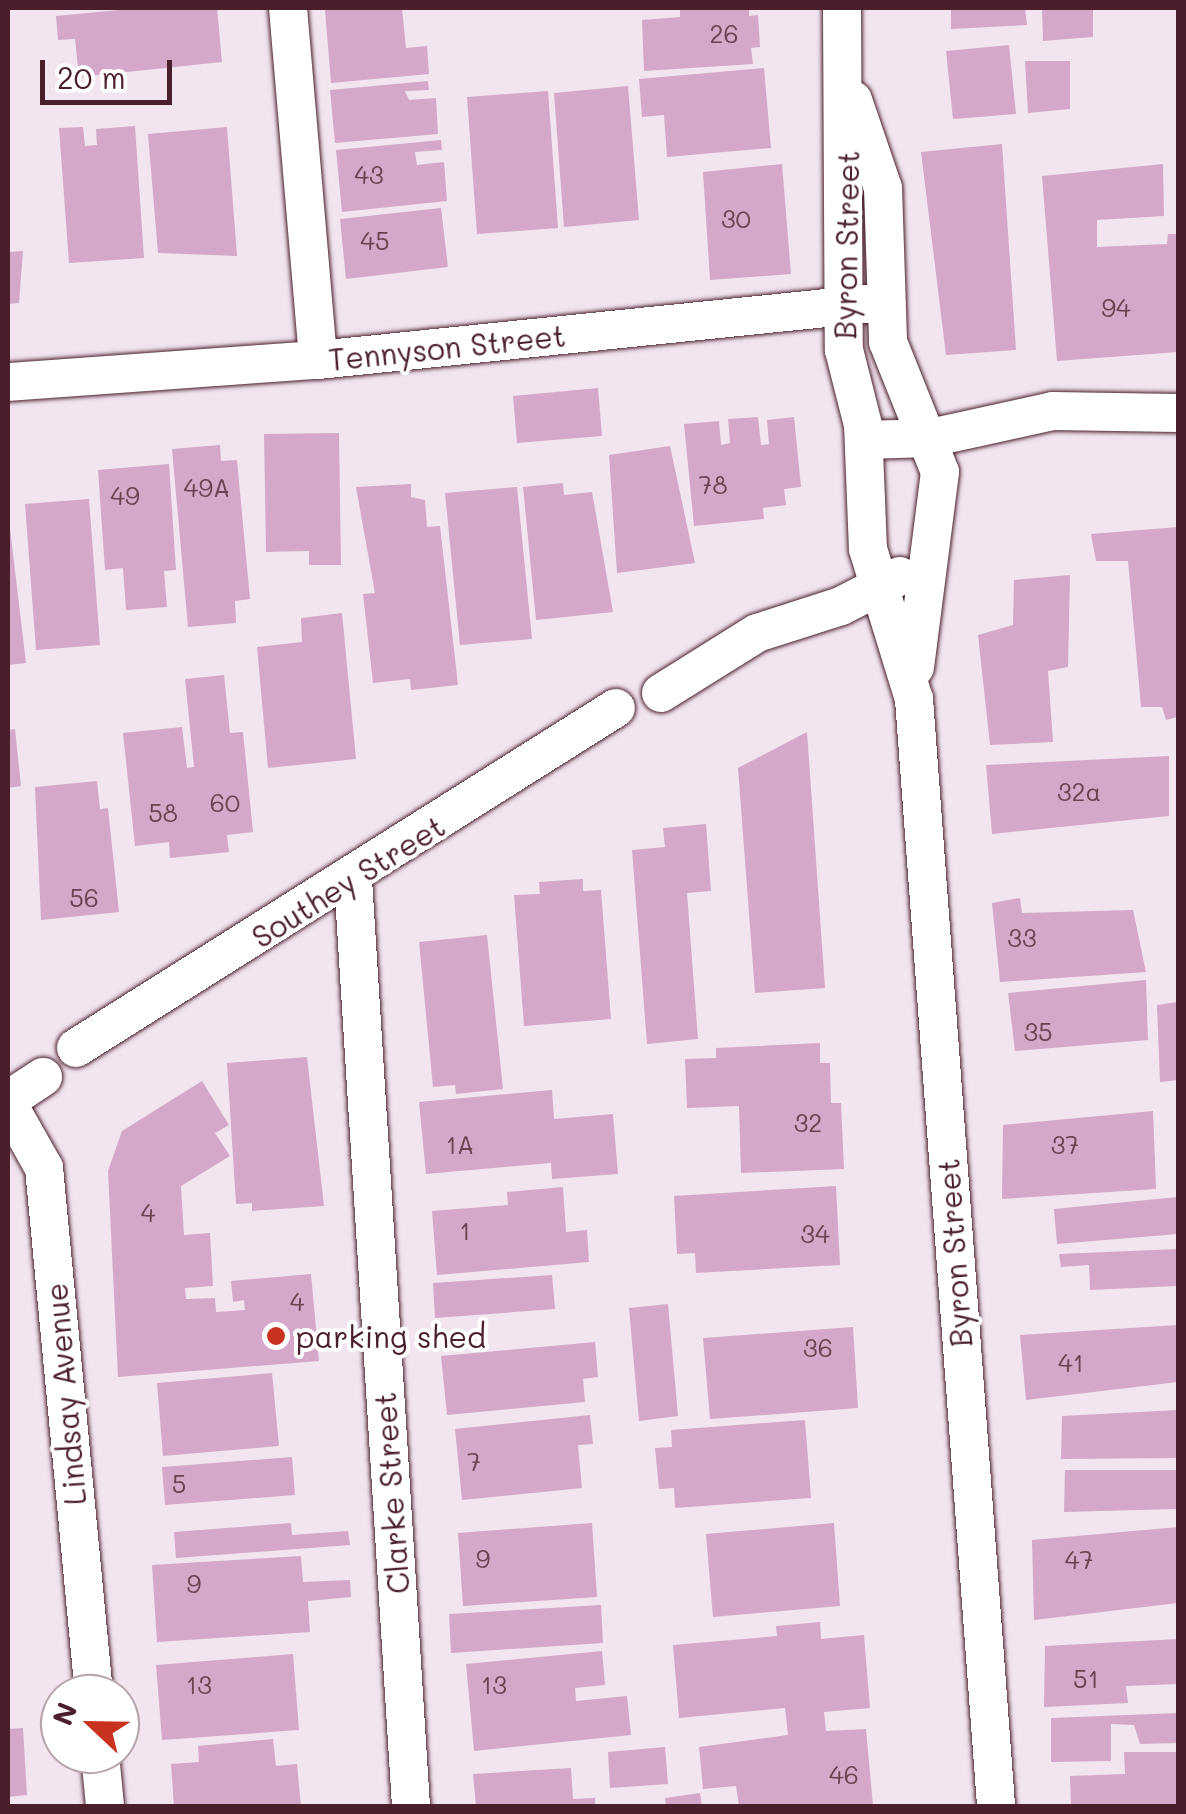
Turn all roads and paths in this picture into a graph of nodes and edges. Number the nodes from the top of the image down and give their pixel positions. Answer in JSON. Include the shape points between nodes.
{"nodes":[{"id":1,"x":288,"y":8,"type":"edge"},
{"id":2,"x":842,"y":8,"type":"edge"},
{"id":3,"x":848,"y":80,"type":"junction"},
{"id":4,"x":885,"y":302,"type":"junction"},
{"id":5,"x":843,"y":306,"type":"junction"},
{"id":6,"x":318,"y":360,"type":"junction"},
{"id":7,"x":8,"y":382,"type":"edge"},
{"id":8,"x":1178,"y":413,"type":"edge"},
{"id":9,"x":930,"y":438,"type":"junction"},
{"id":10,"x":865,"y":440,"type":"junction"},
{"id":11,"x":927,"y":566,"type":"junction"},
{"id":12,"x":879,"y":588,"type":"junction"},
{"id":13,"x":661,"y":693,"type":"dead end"},
{"id":14,"x":914,"y":699,"type":"junction"},
{"id":15,"x":616,"y":708,"type":"dead end"},
{"id":16,"x":353,"y":879,"type":"junction"},
{"id":17,"x":76,"y":1048,"type":"dead end"},
{"id":18,"x":43,"y":1077,"type":"dead end"},
{"id":19,"x":8,"y":1102,"type":"edge"},
{"id":20,"x":92,"y":1674,"type":"edge"},
{"id":21,"x":102,"y":1774,"type":"edge"},
{"id":22,"x":105,"y":1806,"type":"edge"},
{"id":23,"x":411,"y":1806,"type":"edge"},
{"id":24,"x":996,"y":1806,"type":"edge"}],
"edges":[{"from":1,"to":6,"type":"street"},
{"from":2,"to":3,"type":"street","name":"Byron Street"},
{"from":3,"to":4,"type":"street","name":"Byron Street","via":[[881,175]]},
{"from":3,"to":5,"type":"street","name":"Byron Street"},
{"from":4,"to":5,"type":"street","name":"Tennyson Street"},
{"from":4,"to":9,"type":"street","name":"Byron Street","via":[[891,354]]},
{"from":5,"to":6,"type":"street","name":"Tennyson Street"},
{"from":5,"to":10,"type":"street","name":"Byron Street","via":[[844,358]]},
{"from":6,"to":7,"type":"street","name":"Tennyson Street"},
{"from":8,"to":9,"type":"street","via":[[1053,411]]},
{"from":9,"to":10,"type":"street"},
{"from":9,"to":11,"type":"street","name":"Byron Street","via":[[940,472]]},
{"from":10,"to":12,"type":"street","name":"Byron Street","via":[[864,522]]},
{"from":11,"to":12,"type":"street"},
{"from":11,"to":14,"type":"street","name":"Byron Street"},
{"from":12,"to":13,"type":"street","via":[[757,633]]},
{"from":12,"to":14,"type":"street","name":"Byron Street"},
{"from":14,"to":24,"type":"street","name":"Byron Street"},
{"from":15,"to":16,"type":"street","name":"Southey Street"},
{"from":16,"to":17,"type":"street","name":"Southey Street"},
{"from":16,"to":23,"type":"street","name":"Clarke Street"},
{"from":18,"to":19,"type":"street"},
{"from":19,"to":20,"type":"street","name":"Lindsay Avenue","via":[[44,1168]]},
{"from":21,"to":22,"type":"street"}]}
